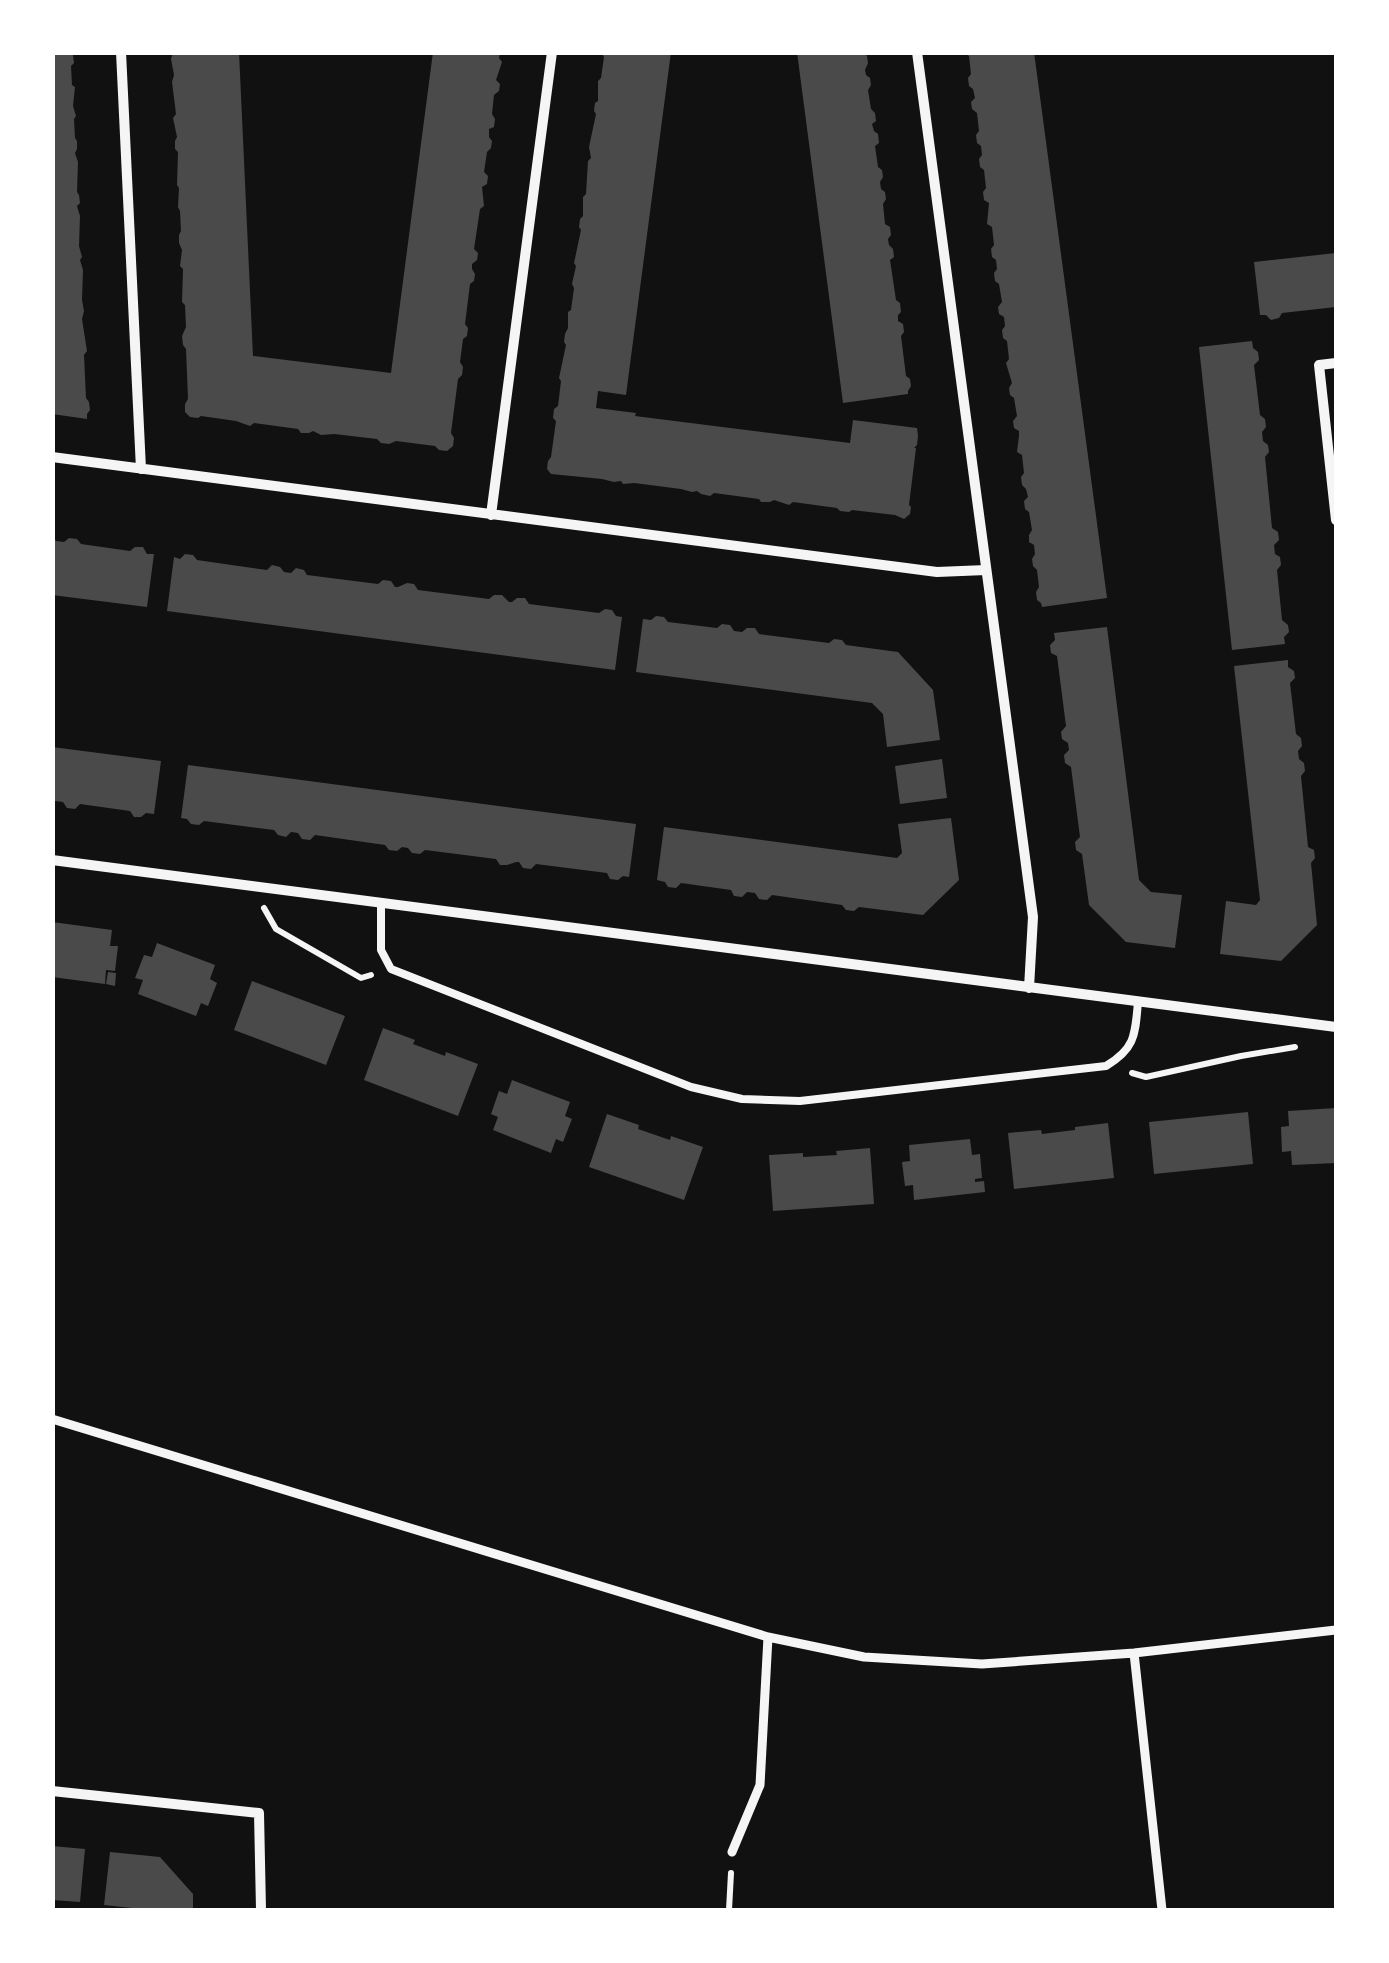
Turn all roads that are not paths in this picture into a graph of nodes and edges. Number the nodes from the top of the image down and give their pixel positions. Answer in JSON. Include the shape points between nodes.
{"nodes":[{"id":1,"x":122,"y":52,"type":"edge"},
{"id":2,"x":552,"y":52,"type":"edge"},
{"id":3,"x":917,"y":52,"type":"edge"},
{"id":4,"x":1336,"y":363,"type":"edge"},
{"id":5,"x":52,"y":457,"type":"edge"},
{"id":6,"x":141,"y":469,"type":"junction"},
{"id":7,"x":491,"y":516,"type":"junction"},
{"id":8,"x":1336,"y":520,"type":"edge"},
{"id":9,"x":986,"y":570,"type":"junction"},
{"id":10,"x":52,"y":860,"type":"edge"},
{"id":11,"x":381,"y":903,"type":"junction"},
{"id":12,"x":1029,"y":988,"type":"junction"},
{"id":13,"x":1138,"y":1002,"type":"junction"},
{"id":14,"x":1336,"y":1026,"type":"edge"},
{"id":15,"x":52,"y":1418,"type":"edge"},
{"id":16,"x":1336,"y":1630,"type":"edge"},
{"id":17,"x":768,"y":1638,"type":"junction"},
{"id":18,"x":1134,"y":1653,"type":"junction"},
{"id":19,"x":52,"y":1791,"type":"edge"},
{"id":20,"x":732,"y":1852,"type":"road end"},
{"id":21,"x":261,"y":1910,"type":"edge"},
{"id":22,"x":1162,"y":1910,"type":"edge"}],
"edges":[{"from":1,"to":6,"type":"street"},
{"from":2,"to":7,"type":"street"},
{"from":3,"to":9,"type":"street"},
{"from":4,"to":8,"type":"street","via":[[1319,365]]},
{"from":5,"to":6,"type":"street"},
{"from":6,"to":7,"type":"street"},
{"from":7,"to":9,"type":"street","via":[[937,572]]},
{"from":9,"to":12,"type":"street","via":[[1034,917]]},
{"from":10,"to":11,"type":"street"},
{"from":11,"to":12,"type":"street"},
{"from":11,"to":13,"type":"lane","via":[[382,950],[391,970],[691,1087],[742,1099],[800,1101],[1106,1066],[1125,1055],[1135,1036]]},
{"from":12,"to":13,"type":"street"},
{"from":13,"to":14,"type":"street"},
{"from":15,"to":17,"type":"street"},
{"from":16,"to":18,"type":"street"},
{"from":17,"to":18,"type":"street","via":[[864,1657],[982,1664]]},
{"from":17,"to":20,"type":"street","via":[[760,1784]]},
{"from":18,"to":22,"type":"street"},
{"from":19,"to":21,"type":"street","via":[[259,1813]]}]}
